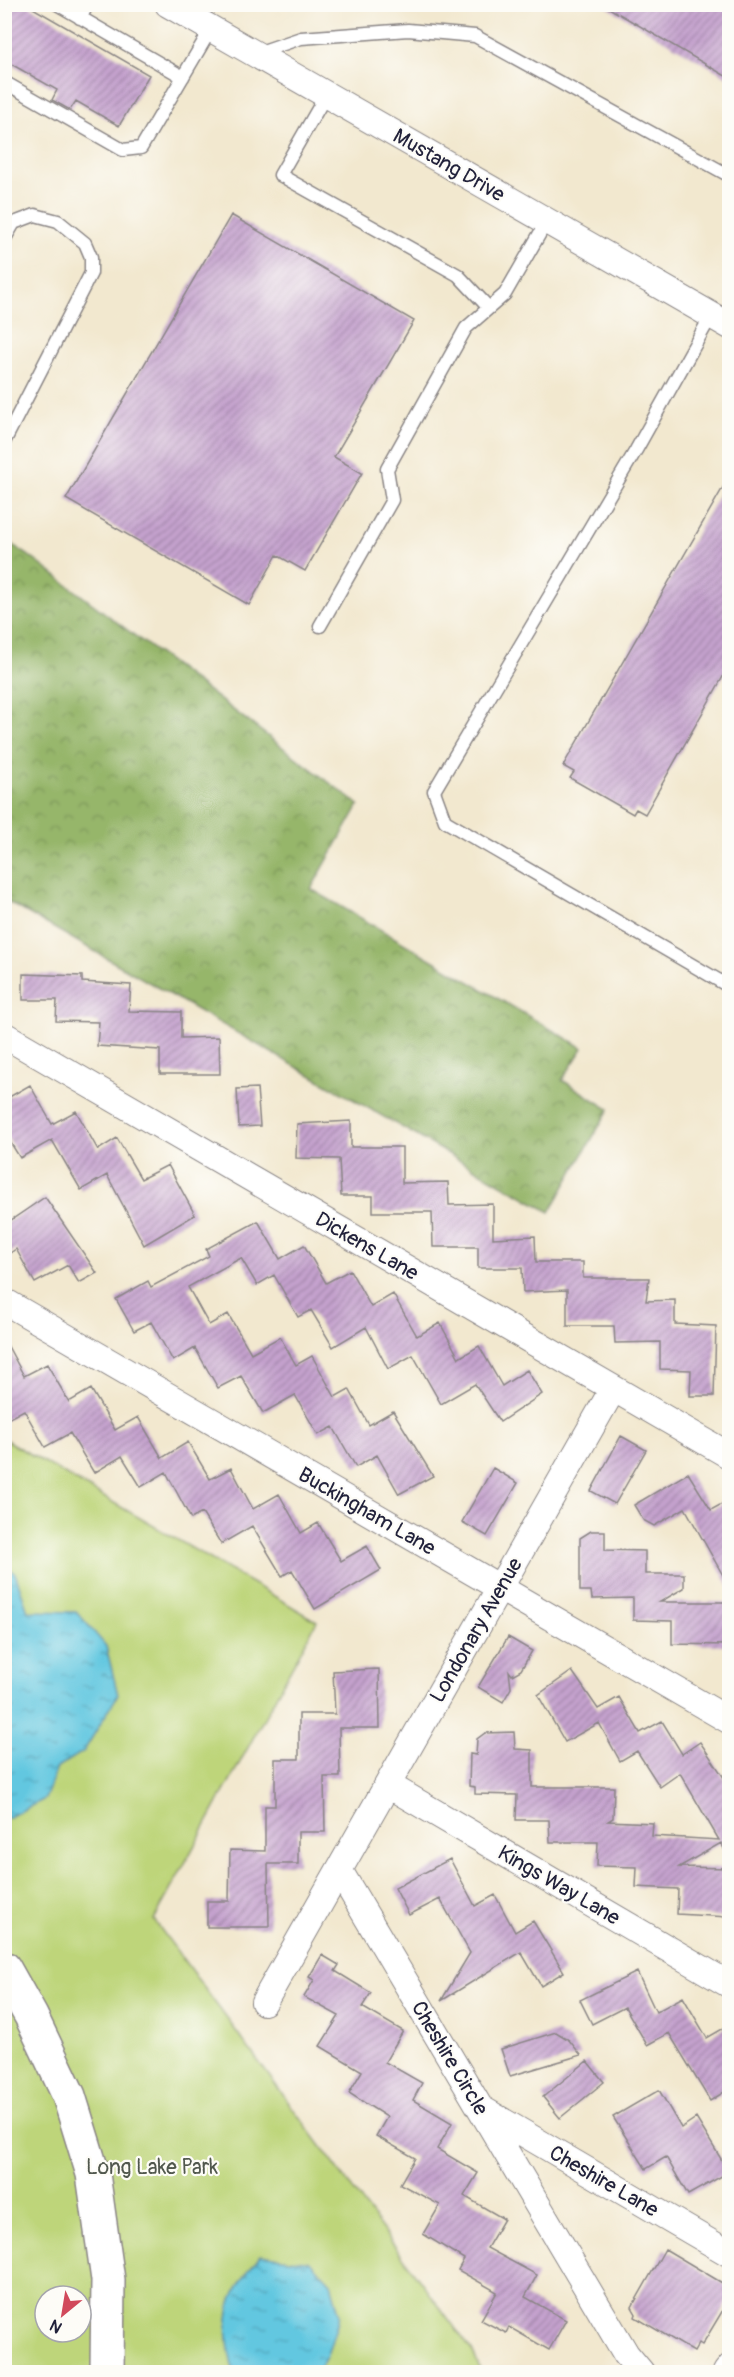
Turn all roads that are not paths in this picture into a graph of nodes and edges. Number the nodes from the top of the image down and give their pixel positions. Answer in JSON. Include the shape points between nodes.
{"nodes":[{"id":1,"x":57,"y":4,"type":"edge"},
{"id":2,"x":88,"y":4,"type":"edge"},
{"id":3,"x":184,"y":9,"type":"edge"},
{"id":4,"x":80,"y":18,"type":"junction"},
{"id":5,"x":211,"y":29,"type":"junction"},
{"id":6,"x":255,"y":53,"type":"junction"},
{"id":7,"x":183,"y":77,"type":"junction"},
{"id":8,"x":4,"y":82,"type":"edge"},
{"id":9,"x":326,"y":95,"type":"junction"},
{"id":10,"x":729,"y":176,"type":"edge"},
{"id":11,"x":547,"y":221,"type":"junction"},
{"id":12,"x":4,"y":240,"type":"edge"},
{"id":13,"x":489,"y":308,"type":"junction"},
{"id":14,"x":720,"y":321,"type":"edge"},
{"id":15,"x":4,"y":442,"type":"edge"},
{"id":16,"x":320,"y":626,"type":"dead end"},
{"id":17,"x":729,"y":987,"type":"edge"},
{"id":18,"x":4,"y":1035,"type":"edge"},
{"id":19,"x":4,"y":1301,"type":"edge"},
{"id":20,"x":614,"y":1389,"type":"junction"},
{"id":21,"x":729,"y":1456,"type":"edge"},
{"id":22,"x":501,"y":1588,"type":"junction"},
{"id":23,"x":729,"y":1721,"type":"edge"},
{"id":24,"x":388,"y":1785,"type":"junction"},
{"id":25,"x":339,"y":1870,"type":"junction"},
{"id":26,"x":4,"y":1968,"type":"edge"},
{"id":27,"x":729,"y":1985,"type":"edge"},
{"id":28,"x":264,"y":2002,"type":"dead end"},
{"id":29,"x":479,"y":2107,"type":"junction"},
{"id":30,"x":729,"y":2254,"type":"edge"},
{"id":31,"x":729,"y":2367,"type":"edge"},
{"id":32,"x":107,"y":2373,"type":"edge"},
{"id":33,"x":641,"y":2373,"type":"edge"},
{"id":34,"x":726,"y":2373,"type":"edge"}],
"edges":[{"from":1,"to":4,"type":"lane"},
{"from":2,"to":4,"type":"lane"},
{"from":3,"to":5,"type":"street","name":"Mustang Drive"},
{"from":4,"to":7,"type":"lane"},
{"from":5,"to":6,"type":"street","name":"Mustang Drive"},
{"from":5,"to":7,"type":"lane"},
{"from":6,"to":9,"type":"street","name":"Mustang Drive"},
{"from":6,"to":10,"type":"lane","via":[[301,38],[408,30],[475,36]]},
{"from":7,"to":8,"type":"lane","via":[[141,148],[123,150]]},
{"from":9,"to":11,"type":"street","name":"Mustang Drive"},
{"from":9,"to":13,"type":"lane","via":[[280,176],[458,275]]},
{"from":11,"to":13,"type":"lane","via":[[505,294]]},
{"from":11,"to":14,"type":"street","name":"Mustang Drive"},
{"from":12,"to":15,"type":"lane","via":[[14,223],[34,215],[58,221],[85,243],[91,257],[91,273]]},
{"from":13,"to":16,"type":"lane","via":[[466,328],[387,468],[392,500]]},
{"from":14,"to":17,"type":"lane","via":[[636,450],[434,791],[445,821]]},
{"from":18,"to":20,"type":"street","name":"Dickens Lane"},
{"from":19,"to":22,"type":"street","name":"Buckingham Lane"},
{"from":20,"to":21,"type":"street","name":"Dickens Lane"},
{"from":20,"to":22,"type":"street","name":"Londonary Avenue"},
{"from":22,"to":23,"type":"street","name":"Buckingham Lane"},
{"from":22,"to":24,"type":"street","name":"Londonary Avenue"},
{"from":24,"to":25,"type":"street","name":"Londonary Avenue"},
{"from":24,"to":27,"type":"street","name":"Kings Way Lane"},
{"from":25,"to":28,"type":"street"},
{"from":25,"to":29,"type":"street","name":"Cheshire Circle"},
{"from":26,"to":32,"type":"street","via":[[36,2024],[69,2096],[93,2174],[108,2280]]},
{"from":29,"to":30,"type":"street","name":"Cheshire Lane"},
{"from":29,"to":33,"type":"street","name":"Cheshire Circle"},
{"from":31,"to":34,"type":"street"}]}
